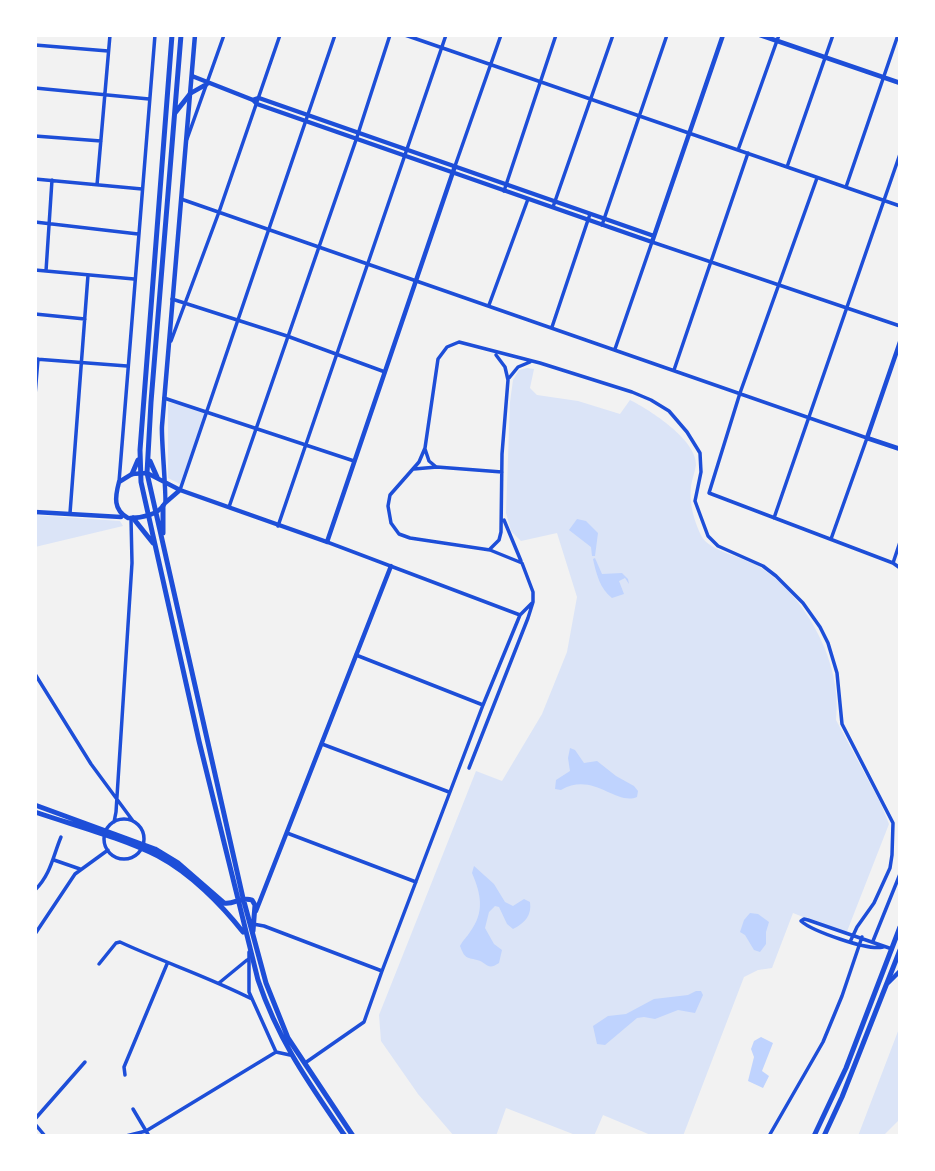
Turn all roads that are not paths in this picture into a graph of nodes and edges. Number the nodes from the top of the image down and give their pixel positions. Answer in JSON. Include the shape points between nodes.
{"nodes":[{"id":1,"x":110,"y":35,"type":"edge"},
{"id":2,"x":155,"y":35,"type":"edge"},
{"id":3,"x":172,"y":35,"type":"edge"},
{"id":4,"x":181,"y":35,"type":"edge"},
{"id":5,"x":195,"y":35,"type":"edge"},
{"id":6,"x":224,"y":35,"type":"edge"},
{"id":7,"x":280,"y":35,"type":"edge"},
{"id":8,"x":335,"y":35,"type":"edge"},
{"id":9,"x":390,"y":35,"type":"edge"},
{"id":10,"x":405,"y":35,"type":"edge"},
{"id":11,"x":446,"y":35,"type":"edge"},
{"id":12,"x":501,"y":35,"type":"edge"},
{"id":13,"x":556,"y":35,"type":"edge"},
{"id":14,"x":613,"y":35,"type":"edge"},
{"id":15,"x":667,"y":35,"type":"edge"},
{"id":16,"x":723,"y":35,"type":"edge"},
{"id":17,"x":760,"y":35,"type":"edge"},
{"id":18,"x":833,"y":35,"type":"edge"},
{"id":19,"x":898,"y":35,"type":"edge"},
{"id":20,"x":778,"y":38,"type":"edge"},
{"id":21,"x":35,"y":45,"type":"edge"},
{"id":22,"x":441,"y":48,"type":"junction"},
{"id":23,"x":108,"y":51,"type":"junction"},
{"id":24,"x":826,"y":57,"type":"junction"},
{"id":25,"x":491,"y":65,"type":"junction"},
{"id":26,"x":192,"y":76,"type":"junction"},
{"id":27,"x":884,"y":77,"type":"junction"},
{"id":28,"x":540,"y":82,"type":"junction"},
{"id":29,"x":208,"y":83,"type":"junction"},
{"id":30,"x":900,"y":83,"type":"edge"},
{"id":31,"x":35,"y":88,"type":"edge"},
{"id":32,"x":190,"y":94,"type":"junction"},
{"id":33,"x":104,"y":96,"type":"junction"},
{"id":34,"x":149,"y":99,"type":"junction"},
{"id":35,"x":590,"y":99,"type":"junction"},
{"id":36,"x":256,"y":101,"type":"junction"},
{"id":37,"x":175,"y":113,"type":"junction"},
{"id":38,"x":308,"y":115,"type":"junction"},
{"id":39,"x":639,"y":116,"type":"junction"},
{"id":40,"x":306,"y":122,"type":"junction"},
{"id":41,"x":357,"y":132,"type":"junction"},
{"id":42,"x":689,"y":134,"type":"junction"},
{"id":43,"x":35,"y":136,"type":"edge"},
{"id":44,"x":356,"y":140,"type":"junction"},
{"id":45,"x":101,"y":141,"type":"junction"},
{"id":46,"x":185,"y":144,"type":"junction"},
{"id":47,"x":407,"y":150,"type":"junction"},
{"id":48,"x":738,"y":150,"type":"junction"},
{"id":49,"x":748,"y":153,"type":"junction"},
{"id":50,"x":900,"y":154,"type":"edge"},
{"id":51,"x":405,"y":157,"type":"junction"},
{"id":52,"x":455,"y":166,"type":"junction"},
{"id":53,"x":787,"y":167,"type":"junction"},
{"id":54,"x":454,"y":173,"type":"junction"},
{"id":55,"x":817,"y":178,"type":"junction"},
{"id":56,"x":35,"y":179,"type":"edge"},
{"id":57,"x":52,"y":180,"type":"junction"},
{"id":58,"x":507,"y":184,"type":"junction"},
{"id":59,"x":97,"y":185,"type":"junction"},
{"id":60,"x":846,"y":187,"type":"junction"},
{"id":61,"x":142,"y":189,"type":"junction"},
{"id":62,"x":504,"y":191,"type":"junction"},
{"id":63,"x":181,"y":199,"type":"junction"},
{"id":64,"x":528,"y":199,"type":"junction"},
{"id":65,"x":884,"y":200,"type":"junction"},
{"id":66,"x":555,"y":201,"type":"junction"},
{"id":67,"x":900,"y":205,"type":"edge"},
{"id":68,"x":553,"y":207,"type":"junction"},
{"id":69,"x":219,"y":212,"type":"junction"},
{"id":70,"x":589,"y":217,"type":"junction"},
{"id":71,"x":604,"y":218,"type":"junction"},
{"id":72,"x":35,"y":222,"type":"edge"},
{"id":73,"x":49,"y":224,"type":"junction"},
{"id":74,"x":602,"y":225,"type":"junction"},
{"id":75,"x":268,"y":230,"type":"junction"},
{"id":76,"x":138,"y":234,"type":"junction"},
{"id":77,"x":654,"y":236,"type":"junction"},
{"id":78,"x":652,"y":242,"type":"junction"},
{"id":79,"x":659,"y":243,"type":"junction"},
{"id":80,"x":317,"y":247,"type":"junction"},
{"id":81,"x":711,"y":261,"type":"junction"},
{"id":82,"x":366,"y":264,"type":"junction"},
{"id":83,"x":35,"y":270,"type":"edge"},
{"id":84,"x":46,"y":271,"type":"junction"},
{"id":85,"x":88,"y":275,"type":"junction"},
{"id":86,"x":135,"y":279,"type":"junction"},
{"id":87,"x":417,"y":281,"type":"junction"},
{"id":88,"x":780,"y":286,"type":"junction"},
{"id":89,"x":172,"y":299,"type":"junction"},
{"id":90,"x":186,"y":302,"type":"junction"},
{"id":91,"x":489,"y":306,"type":"junction"},
{"id":92,"x":847,"y":309,"type":"junction"},
{"id":93,"x":35,"y":314,"type":"edge"},
{"id":94,"x":85,"y":319,"type":"junction"},
{"id":95,"x":237,"y":319,"type":"junction"},
{"id":96,"x":900,"y":326,"type":"edge"},
{"id":97,"x":552,"y":327,"type":"junction"},
{"id":98,"x":287,"y":336,"type":"junction"},
{"id":99,"x":900,"y":342,"type":"edge"},
{"id":100,"x":615,"y":349,"type":"junction"},
{"id":101,"x":166,"y":353,"type":"junction"},
{"id":102,"x":495,"y":353,"type":"junction"},
{"id":103,"x":337,"y":354,"type":"junction"},
{"id":104,"x":36,"y":359,"type":"edge"},
{"id":105,"x":82,"y":361,"type":"junction"},
{"id":106,"x":531,"y":362,"type":"junction"},
{"id":107,"x":128,"y":366,"type":"junction"},
{"id":108,"x":674,"y":370,"type":"junction"},
{"id":109,"x":385,"y":372,"type":"junction"},
{"id":110,"x":508,"y":380,"type":"junction"},
{"id":111,"x":740,"y":393,"type":"junction"},
{"id":112,"x":35,"y":395,"type":"edge"},
{"id":113,"x":164,"y":398,"type":"junction"},
{"id":114,"x":206,"y":411,"type":"junction"},
{"id":115,"x":808,"y":417,"type":"junction"},
{"id":116,"x":255,"y":427,"type":"junction"},
{"id":117,"x":867,"y":438,"type":"junction"},
{"id":118,"x":304,"y":445,"type":"junction"},
{"id":119,"x":148,"y":447,"type":"junction"},
{"id":120,"x":425,"y":448,"type":"junction"},
{"id":121,"x":900,"y":449,"type":"edge"},
{"id":122,"x":140,"y":450,"type":"junction"},
{"id":123,"x":354,"y":461,"type":"junction"},
{"id":124,"x":437,"y":467,"type":"junction"},
{"id":125,"x":412,"y":470,"type":"junction"},
{"id":126,"x":502,"y":472,"type":"junction"},
{"id":127,"x":144,"y":473,"type":"junction"},
{"id":128,"x":132,"y":474,"type":"junction"},
{"id":129,"x":157,"y":477,"type":"junction"},
{"id":130,"x":120,"y":482,"type":"junction"},
{"id":131,"x":164,"y":482,"type":"junction"},
{"id":132,"x":180,"y":490,"type":"junction"},
{"id":133,"x":164,"y":505,"type":"junction"},
{"id":134,"x":116,"y":507,"type":"junction"},
{"id":135,"x":228,"y":508,"type":"junction"},
{"id":136,"x":35,"y":512,"type":"edge"},
{"id":137,"x":155,"y":512,"type":"junction"},
{"id":138,"x":70,"y":513,"type":"junction"},
{"id":139,"x":109,"y":515,"type":"junction"},
{"id":140,"x":148,"y":515,"type":"junction"},
{"id":141,"x":502,"y":515,"type":"junction"},
{"id":142,"x":130,"y":518,"type":"junction"},
{"id":143,"x":774,"y":518,"type":"junction"},
{"id":144,"x":278,"y":526,"type":"junction"},
{"id":145,"x":831,"y":539,"type":"junction"},
{"id":146,"x":327,"y":542,"type":"junction"},
{"id":147,"x":900,"y":542,"type":"edge"},
{"id":148,"x":155,"y":545,"type":"junction"},
{"id":149,"x":489,"y":550,"type":"junction"},
{"id":150,"x":164,"y":553,"type":"junction"},
{"id":151,"x":522,"y":563,"type":"junction"},
{"id":152,"x":893,"y":563,"type":"junction"},
{"id":153,"x":391,"y":566,"type":"junction"},
{"id":154,"x":900,"y":568,"type":"edge"},
{"id":155,"x":533,"y":602,"type":"junction"},
{"id":156,"x":520,"y":615,"type":"junction"},
{"id":157,"x":356,"y":656,"type":"junction"},
{"id":158,"x":35,"y":674,"type":"edge"},
{"id":159,"x":483,"y":705,"type":"junction"},
{"id":160,"x":322,"y":744,"type":"junction"},
{"id":161,"x":469,"y":768,"type":"dead end"},
{"id":162,"x":449,"y":792,"type":"junction"},
{"id":163,"x":117,"y":799,"type":"junction"},
{"id":164,"x":35,"y":805,"type":"edge"},
{"id":165,"x":35,"y":812,"type":"edge"},
{"id":166,"x":132,"y":821,"type":"junction"},
{"id":167,"x":114,"y":822,"type":"junction"},
{"id":168,"x":105,"y":833,"type":"junction"},
{"id":169,"x":287,"y":833,"type":"junction"},
{"id":170,"x":61,"y":837,"type":"dead end"},
{"id":171,"x":142,"y":847,"type":"junction"},
{"id":172,"x":108,"y":850,"type":"junction"},
{"id":173,"x":54,"y":860,"type":"junction"},
{"id":174,"x":80,"y":869,"type":"junction"},
{"id":175,"x":900,"y":874,"type":"edge"},
{"id":176,"x":415,"y":881,"type":"junction"},
{"id":177,"x":35,"y":890,"type":"edge"},
{"id":178,"x":264,"y":892,"type":"junction"},
{"id":179,"x":242,"y":899,"type":"junction"},
{"id":180,"x":255,"y":914,"type":"junction"},
{"id":181,"x":236,"y":922,"type":"junction"},
{"id":182,"x":253,"y":924,"type":"junction"},
{"id":183,"x":900,"y":927,"type":"edge"},
{"id":184,"x":35,"y":934,"type":"edge"},
{"id":185,"x":853,"y":934,"type":"junction"},
{"id":186,"x":246,"y":935,"type":"junction"},
{"id":187,"x":862,"y":937,"type":"junction"},
{"id":188,"x":253,"y":938,"type":"junction"},
{"id":189,"x":850,"y":942,"type":"junction"},
{"id":190,"x":873,"y":942,"type":"junction"},
{"id":191,"x":859,"y":946,"type":"junction"},
{"id":192,"x":883,"y":947,"type":"junction"},
{"id":193,"x":892,"y":949,"type":"junction"},
{"id":194,"x":249,"y":950,"type":"junction"},
{"id":195,"x":900,"y":950,"type":"edge"},
{"id":196,"x":247,"y":960,"type":"junction"},
{"id":197,"x":99,"y":964,"type":"dead end"},
{"id":198,"x":167,"y":964,"type":"junction"},
{"id":199,"x":382,"y":971,"type":"junction"},
{"id":200,"x":900,"y":971,"type":"edge"},
{"id":201,"x":219,"y":983,"type":"junction"},
{"id":202,"x":887,"y":984,"type":"junction"},
{"id":203,"x":251,"y":999,"type":"junction"},
{"id":204,"x":276,"y":1052,"type":"junction"},
{"id":205,"x":290,"y":1055,"type":"junction"},
{"id":206,"x":85,"y":1062,"type":"dead end"},
{"id":207,"x":303,"y":1064,"type":"junction"},
{"id":208,"x":125,"y":1075,"type":"dead end"},
{"id":209,"x":133,"y":1109,"type":"dead end"},
{"id":210,"x":35,"y":1122,"type":"edge"},
{"id":211,"x":146,"y":1131,"type":"junction"},
{"id":212,"x":45,"y":1136,"type":"edge"},
{"id":213,"x":126,"y":1136,"type":"edge"},
{"id":214,"x":149,"y":1136,"type":"edge"},
{"id":215,"x":345,"y":1136,"type":"edge"},
{"id":216,"x":353,"y":1136,"type":"edge"},
{"id":217,"x":769,"y":1136,"type":"edge"},
{"id":218,"x":814,"y":1136,"type":"edge"},
{"id":219,"x":824,"y":1136,"type":"edge"}],
"edges":[{"from":1,"to":23,"type":"street"},
{"from":2,"to":34,"type":"street"},
{"from":3,"to":122,"type":"main road"},
{"from":4,"to":37,"type":"main road"},
{"from":5,"to":26,"type":"street"},
{"from":6,"to":29,"type":"street"},
{"from":7,"to":36,"type":"street"},
{"from":8,"to":38,"type":"street"},
{"from":9,"to":41,"type":"street"},
{"from":10,"to":22,"type":"street"},
{"from":11,"to":22,"type":"street"},
{"from":12,"to":25,"type":"street"},
{"from":13,"to":28,"type":"street"},
{"from":14,"to":35,"type":"street"},
{"from":15,"to":39,"type":"street"},
{"from":16,"to":42,"type":"street"},
{"from":17,"to":20,"type":"street"},
{"from":18,"to":24,"type":"street"},
{"from":19,"to":27,"type":"street"},
{"from":20,"to":24,"type":"street"},
{"from":20,"to":48,"type":"street"},
{"from":21,"to":23,"type":"street"},
{"from":22,"to":25,"type":"street"},
{"from":22,"to":47,"type":"street"},
{"from":23,"to":33,"type":"street"},
{"from":24,"to":27,"type":"street"},
{"from":24,"to":53,"type":"street"},
{"from":25,"to":28,"type":"street"},
{"from":25,"to":52,"type":"street"},
{"from":26,"to":29,"type":"street"},
{"from":26,"to":32,"type":"street"},
{"from":27,"to":30,"type":"street"},
{"from":27,"to":60,"type":"street"},
{"from":28,"to":35,"type":"street"},
{"from":28,"to":58,"type":"street"},
{"from":29,"to":32,"type":"street"},
{"from":29,"to":36,"type":"street"},
{"from":29,"to":46,"type":"street"},
{"from":31,"to":33,"type":"street"},
{"from":32,"to":37,"type":"main road"},
{"from":32,"to":46,"type":"street"},
{"from":33,"to":34,"type":"street"},
{"from":33,"to":45,"type":"street"},
{"from":34,"to":61,"type":"street"},
{"from":35,"to":39,"type":"street"},
{"from":35,"to":66,"type":"street"},
{"from":36,"to":38,"type":"street"},
{"from":36,"to":40,"type":"street"},
{"from":36,"to":69,"type":"street"},
{"from":37,"to":119,"type":"main road"},
{"from":38,"to":40,"type":"street"},
{"from":38,"to":41,"type":"street"},
{"from":39,"to":42,"type":"street"},
{"from":39,"to":71,"type":"street"},
{"from":40,"to":44,"type":"street"},
{"from":40,"to":75,"type":"street"},
{"from":41,"to":44,"type":"street"},
{"from":41,"to":47,"type":"street"},
{"from":42,"to":48,"type":"street"},
{"from":42,"to":77,"type":"street"},
{"from":43,"to":45,"type":"street"},
{"from":44,"to":51,"type":"street"},
{"from":44,"to":80,"type":"street"},
{"from":45,"to":59,"type":"street"},
{"from":46,"to":63,"type":"street"},
{"from":47,"to":51,"type":"street"},
{"from":47,"to":52,"type":"street"},
{"from":48,"to":49,"type":"street"},
{"from":49,"to":53,"type":"street"},
{"from":49,"to":81,"type":"street"},
{"from":50,"to":65,"type":"street"},
{"from":51,"to":54,"type":"street"},
{"from":51,"to":82,"type":"street"},
{"from":52,"to":54,"type":"street"},
{"from":52,"to":58,"type":"street"},
{"from":53,"to":55,"type":"street"},
{"from":54,"to":62,"type":"street"},
{"from":54,"to":87,"type":"street"},
{"from":55,"to":60,"type":"street"},
{"from":55,"to":88,"type":"street"},
{"from":56,"to":57,"type":"street"},
{"from":57,"to":59,"type":"street"},
{"from":57,"to":73,"type":"street"},
{"from":58,"to":62,"type":"street"},
{"from":58,"to":66,"type":"street"},
{"from":59,"to":61,"type":"street"},
{"from":60,"to":65,"type":"street"},
{"from":61,"to":76,"type":"street"},
{"from":62,"to":64,"type":"street"},
{"from":63,"to":69,"type":"street"},
{"from":63,"to":89,"type":"street"},
{"from":64,"to":68,"type":"street"},
{"from":64,"to":91,"type":"street"},
{"from":65,"to":67,"type":"street"},
{"from":65,"to":92,"type":"street"},
{"from":66,"to":68,"type":"street"},
{"from":66,"to":70,"type":"street"},
{"from":68,"to":70,"type":"street"},
{"from":69,"to":75,"type":"street"},
{"from":69,"to":90,"type":"street"},
{"from":70,"to":71,"type":"street"},
{"from":70,"to":74,"type":"street"},
{"from":70,"to":97,"type":"street"},
{"from":71,"to":74,"type":"street"},
{"from":71,"to":77,"type":"street"},
{"from":72,"to":73,"type":"street"},
{"from":73,"to":76,"type":"street"},
{"from":73,"to":84,"type":"street"},
{"from":74,"to":78,"type":"street"},
{"from":75,"to":80,"type":"street"},
{"from":75,"to":95,"type":"street"},
{"from":76,"to":86,"type":"street"},
{"from":77,"to":78,"type":"street"},
{"from":77,"to":79,"type":"street"},
{"from":78,"to":79,"type":"street"},
{"from":78,"to":100,"type":"street"},
{"from":79,"to":81,"type":"street"},
{"from":80,"to":82,"type":"street"},
{"from":80,"to":98,"type":"street"},
{"from":81,"to":88,"type":"street"},
{"from":81,"to":108,"type":"street"},
{"from":82,"to":87,"type":"street"},
{"from":82,"to":103,"type":"street"},
{"from":83,"to":84,"type":"street"},
{"from":84,"to":85,"type":"street"},
{"from":85,"to":86,"type":"street"},
{"from":85,"to":94,"type":"street"},
{"from":86,"to":107,"type":"street"},
{"from":87,"to":91,"type":"street"},
{"from":87,"to":109,"type":"street"},
{"from":88,"to":92,"type":"street"},
{"from":88,"to":111,"type":"street"},
{"from":89,"to":90,"type":"street"},
{"from":89,"to":101,"type":"street"},
{"from":90,"to":95,"type":"street"},
{"from":90,"to":101,"type":"street"},
{"from":91,"to":97,"type":"street"},
{"from":92,"to":96,"type":"street"},
{"from":92,"to":115,"type":"street"},
{"from":93,"to":94,"type":"street"},
{"from":94,"to":105,"type":"street"},
{"from":95,"to":98,"type":"street"},
{"from":95,"to":114,"type":"street"},
{"from":97,"to":100,"type":"street"},
{"from":98,"to":103,"type":"street"},
{"from":98,"to":116,"type":"street"},
{"from":99,"to":117,"type":"street"},
{"from":100,"to":108,"type":"street"},
{"from":101,"to":113,"type":"street"},
{"from":102,"to":106,"type":"street"},
{"from":102,"to":110,"type":"street"},
{"from":102,"to":120,"type":"street","via":[[459,342],[441,354]]},
{"from":103,"to":109,"type":"street"},
{"from":103,"to":118,"type":"street"},
{"from":104,"to":105,"type":"street"},
{"from":104,"to":112,"type":"street"},
{"from":105,"to":107,"type":"street"},
{"from":105,"to":138,"type":"street"},
{"from":106,"to":110,"type":"street","via":[[518,367]]},
{"from":106,"to":185,"type":"street","via":[[646,398],[675,417],[700,453],[695,504],[708,536],[776,576],[803,603],[825,636],[837,673],[842,724],[893,823],[890,868]]},
{"from":107,"to":130,"type":"street"},
{"from":108,"to":111,"type":"street"},
{"from":109,"to":123,"type":"street"},
{"from":110,"to":126,"type":"street"},
{"from":111,"to":115,"type":"street"},
{"from":111,"to":143,"type":"street","via":[[709,494]]},
{"from":113,"to":114,"type":"street"},
{"from":113,"to":131,"type":"street"},
{"from":114,"to":116,"type":"street"},
{"from":114,"to":132,"type":"street"},
{"from":115,"to":117,"type":"street"},
{"from":115,"to":143,"type":"street"},
{"from":116,"to":118,"type":"street"},
{"from":116,"to":135,"type":"street"},
{"from":117,"to":121,"type":"street"},
{"from":117,"to":145,"type":"street"},
{"from":118,"to":123,"type":"street"},
{"from":118,"to":144,"type":"street"},
{"from":119,"to":127,"type":"main road"},
{"from":119,"to":129,"type":"main road"},
{"from":120,"to":124,"type":"street","via":[[429,461]]},
{"from":120,"to":125,"type":"street"},
{"from":122,"to":127,"type":"main road"},
{"from":122,"to":128,"type":"main road"},
{"from":123,"to":146,"type":"street"},
{"from":124,"to":125,"type":"street"},
{"from":124,"to":126,"type":"street"},
{"from":125,"to":149,"type":"street","via":[[387,501],[395,529],[416,540]]},
{"from":126,"to":141,"type":"street"},
{"from":127,"to":128,"type":"street"},
{"from":127,"to":129,"type":"street"},
{"from":127,"to":137,"type":"main road"},
{"from":127,"to":140,"type":"main road"},
{"from":128,"to":130,"type":"street"},
{"from":129,"to":131,"type":"street"},
{"from":130,"to":134,"type":"street"},
{"from":131,"to":132,"type":"street"},
{"from":131,"to":133,"type":"street"},
{"from":132,"to":133,"type":"street"},
{"from":132,"to":135,"type":"street"},
{"from":133,"to":137,"type":"street"},
{"from":133,"to":150,"type":"main road"},
{"from":134,"to":139,"type":"street"},
{"from":134,"to":142,"type":"street"},
{"from":135,"to":144,"type":"street"},
{"from":136,"to":138,"type":"street"},
{"from":137,"to":140,"type":"street"},
{"from":137,"to":150,"type":"main road"},
{"from":138,"to":139,"type":"street"},
{"from":139,"to":142,"type":"street"},
{"from":140,"to":142,"type":"street"},
{"from":140,"to":148,"type":"main road"},
{"from":141,"to":149,"type":"street","via":[[500,537]]},
{"from":141,"to":151,"type":"street"},
{"from":142,"to":148,"type":"main road"},
{"from":142,"to":163,"type":"street","via":[[132,563]]},
{"from":143,"to":145,"type":"street"},
{"from":144,"to":146,"type":"street"},
{"from":145,"to":152,"type":"street"},
{"from":146,"to":153,"type":"street"},
{"from":147,"to":152,"type":"street"},
{"from":148,"to":179,"type":"main road"},
{"from":149,"to":151,"type":"street"},
{"from":150,"to":179,"type":"main road"},
{"from":151,"to":155,"type":"street"},
{"from":152,"to":154,"type":"street"},
{"from":153,"to":156,"type":"street"},
{"from":153,"to":157,"type":"street"},
{"from":155,"to":156,"type":"street"},
{"from":155,"to":161,"type":"street"},
{"from":156,"to":159,"type":"street"},
{"from":157,"to":159,"type":"street"},
{"from":157,"to":160,"type":"street"},
{"from":158,"to":163,"type":"street"},
{"from":159,"to":162,"type":"street"},
{"from":160,"to":162,"type":"street"},
{"from":160,"to":169,"type":"street"},
{"from":162,"to":176,"type":"street"},
{"from":163,"to":166,"type":"street"},
{"from":163,"to":167,"type":"street"},
{"from":164,"to":168,"type":"main road"},
{"from":165,"to":168,"type":"main road"},
{"from":166,"to":167,"type":"street"},
{"from":166,"to":171,"type":"street","via":[[144,834]]},
{"from":167,"to":168,"type":"street"},
{"from":168,"to":171,"type":"main road"},
{"from":168,"to":172,"type":"street"},
{"from":169,"to":176,"type":"street"},
{"from":169,"to":178,"type":"street"},
{"from":170,"to":173,"type":"street"},
{"from":171,"to":172,"type":"street","via":[[125,859]]},
{"from":171,"to":179,"type":"main road","via":[[178,863],[224,903]]},
{"from":171,"to":181,"type":"main road","via":[[176,868]]},
{"from":172,"to":174,"type":"street"},
{"from":173,"to":174,"type":"street"},
{"from":173,"to":177,"type":"street"},
{"from":174,"to":184,"type":"street"},
{"from":175,"to":190,"type":"street"},
{"from":176,"to":199,"type":"street"},
{"from":178,"to":179,"type":"street"},
{"from":178,"to":180,"type":"street"},
{"from":179,"to":180,"type":"main road","via":[[254,902]]},
{"from":179,"to":181,"type":"main road","via":[[231,909]]},
{"from":179,"to":186,"type":"main road"},
{"from":179,"to":188,"type":"main road"},
{"from":180,"to":182,"type":"main road"},
{"from":181,"to":186,"type":"main road"},
{"from":182,"to":188,"type":"main road"},
{"from":182,"to":199,"type":"street"},
{"from":183,"to":193,"type":"main road"},
{"from":185,"to":187,"type":"street"},
{"from":185,"to":189,"type":"street"},
{"from":185,"to":189,"type":"street","via":[[801,921]]},
{"from":186,"to":194,"type":"main road"},
{"from":187,"to":190,"type":"street"},
{"from":187,"to":191,"type":"street"},
{"from":188,"to":207,"type":"main road","via":[[277,1012]]},
{"from":189,"to":191,"type":"street"},
{"from":190,"to":192,"type":"street"},
{"from":191,"to":192,"type":"street"},
{"from":191,"to":217,"type":"street","via":[[823,1042]]},
{"from":192,"to":193,"type":"street"},
{"from":193,"to":218,"type":"main road"},
{"from":194,"to":196,"type":"street"},
{"from":194,"to":205,"type":"main road"},
{"from":195,"to":202,"type":"main road"},
{"from":196,"to":201,"type":"street"},
{"from":196,"to":203,"type":"street"},
{"from":197,"to":198,"type":"street","via":[[120,942]]},
{"from":198,"to":201,"type":"street"},
{"from":198,"to":208,"type":"street","via":[[124,1067]]},
{"from":199,"to":207,"type":"street","via":[[364,1022]]},
{"from":200,"to":202,"type":"street"},
{"from":201,"to":203,"type":"street"},
{"from":202,"to":219,"type":"main road"},
{"from":203,"to":204,"type":"street"},
{"from":204,"to":205,"type":"street"},
{"from":204,"to":211,"type":"street"},
{"from":205,"to":215,"type":"main road"},
{"from":206,"to":210,"type":"street"},
{"from":207,"to":216,"type":"main road"},
{"from":209,"to":211,"type":"street"},
{"from":210,"to":212,"type":"street"},
{"from":211,"to":213,"type":"street"},
{"from":211,"to":214,"type":"street"}]}
